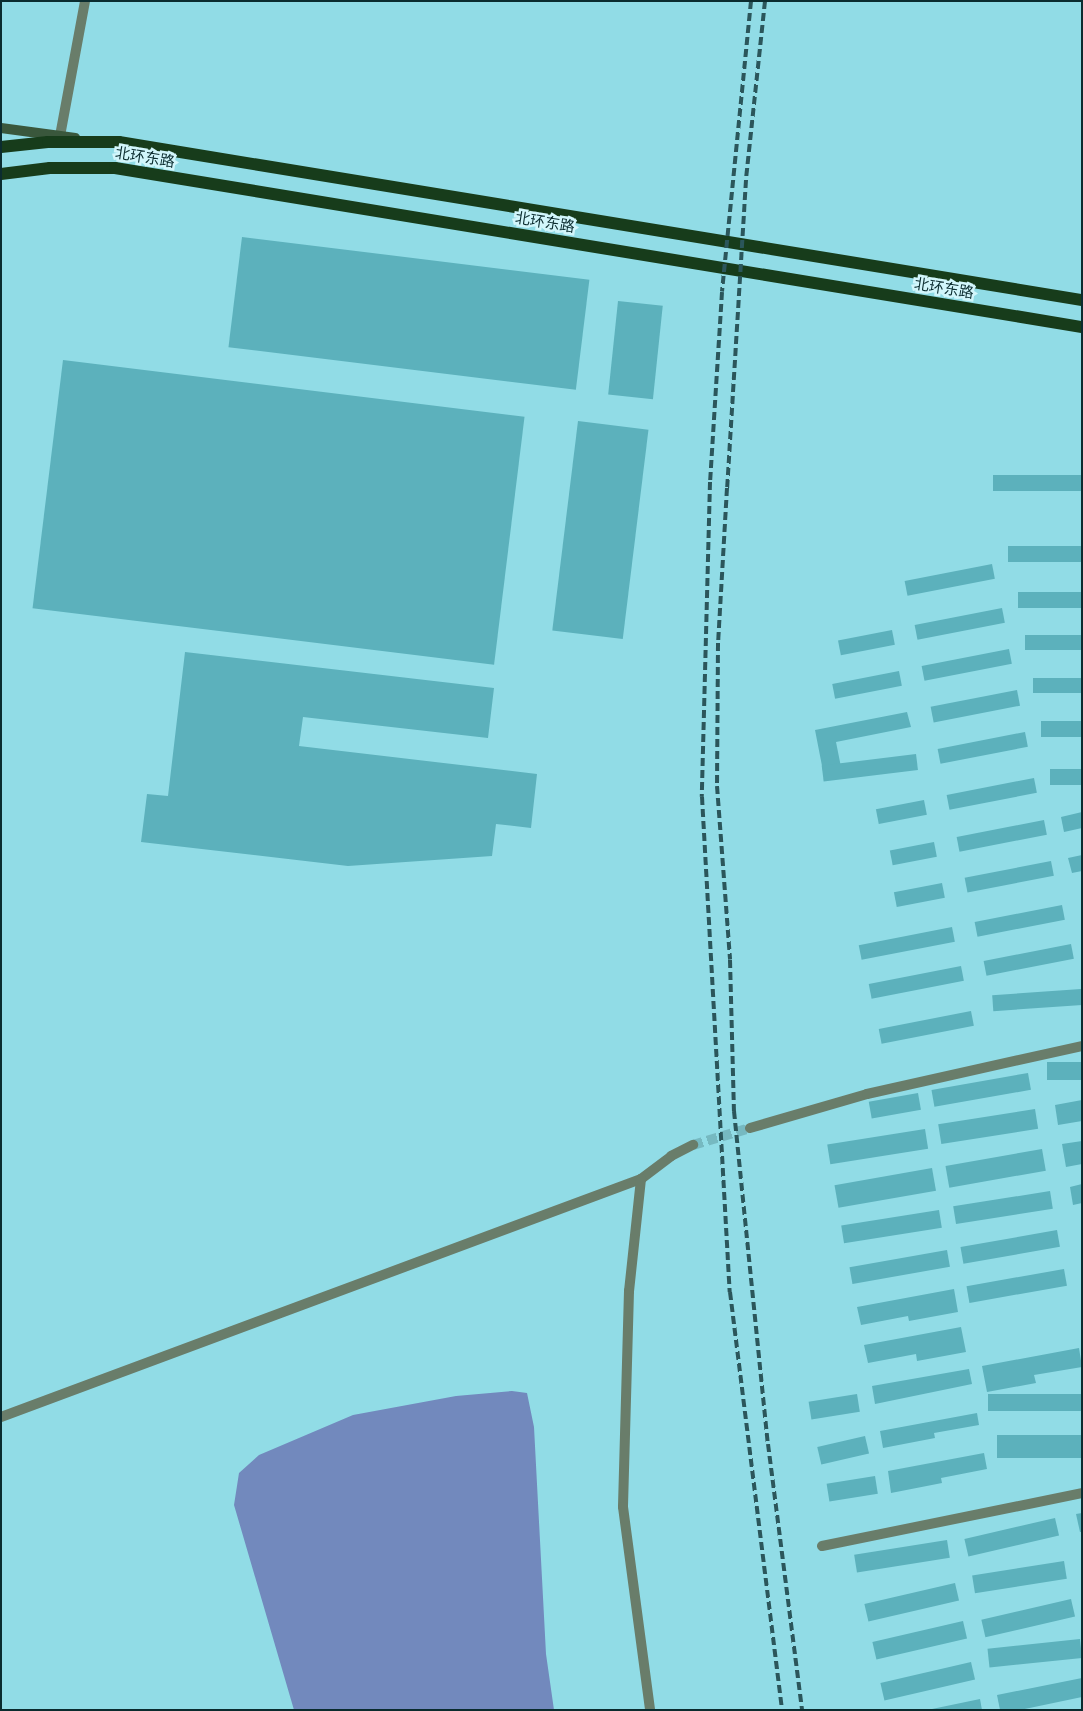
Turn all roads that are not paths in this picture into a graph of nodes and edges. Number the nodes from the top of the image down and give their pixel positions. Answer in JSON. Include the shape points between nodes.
{"nodes":[{"id":1,"x":84,"y":1,"type":"edge"},
{"id":2,"x":1,"y":128,"type":"edge"},
{"id":3,"x":60,"y":136,"type":"junction"},
{"id":4,"x":95,"y":140,"type":"junction"},
{"id":5,"x":1,"y":147,"type":"edge"},
{"id":6,"x":1,"y":174,"type":"edge"},
{"id":7,"x":1082,"y":300,"type":"edge"},
{"id":8,"x":1082,"y":327,"type":"edge"},
{"id":9,"x":1082,"y":1046,"type":"edge"},
{"id":10,"x":750,"y":1128,"type":"tunnel mouth"},
{"id":11,"x":693,"y":1145,"type":"tunnel mouth"},
{"id":12,"x":641,"y":1180,"type":"junction"},
{"id":13,"x":1,"y":1417,"type":"edge"},
{"id":14,"x":1082,"y":1493,"type":"edge"},
{"id":15,"x":822,"y":1546,"type":"dead end"},
{"id":16,"x":650,"y":1710,"type":"edge"}],
"edges":[{"from":1,"to":3,"type":"street"},
{"from":2,"to":3,"type":"street"},
{"from":3,"to":4,"type":"street"},
{"from":4,"to":5,"type":"main road","name":"北环东路"},
{"from":4,"to":7,"type":"main road","name":"北环东路"},
{"from":6,"to":8,"type":"main road","name":"北环东路","via":[[50,168],[115,168]]},
{"from":9,"to":10,"type":"street","via":[[867,1094]]},
{"from":11,"to":12,"type":"street","via":[[671,1156]]},
{"from":12,"to":13,"type":"street"},
{"from":12,"to":16,"type":"street","via":[[628,1300],[623,1507]]},
{"from":14,"to":15,"type":"street"}]}
